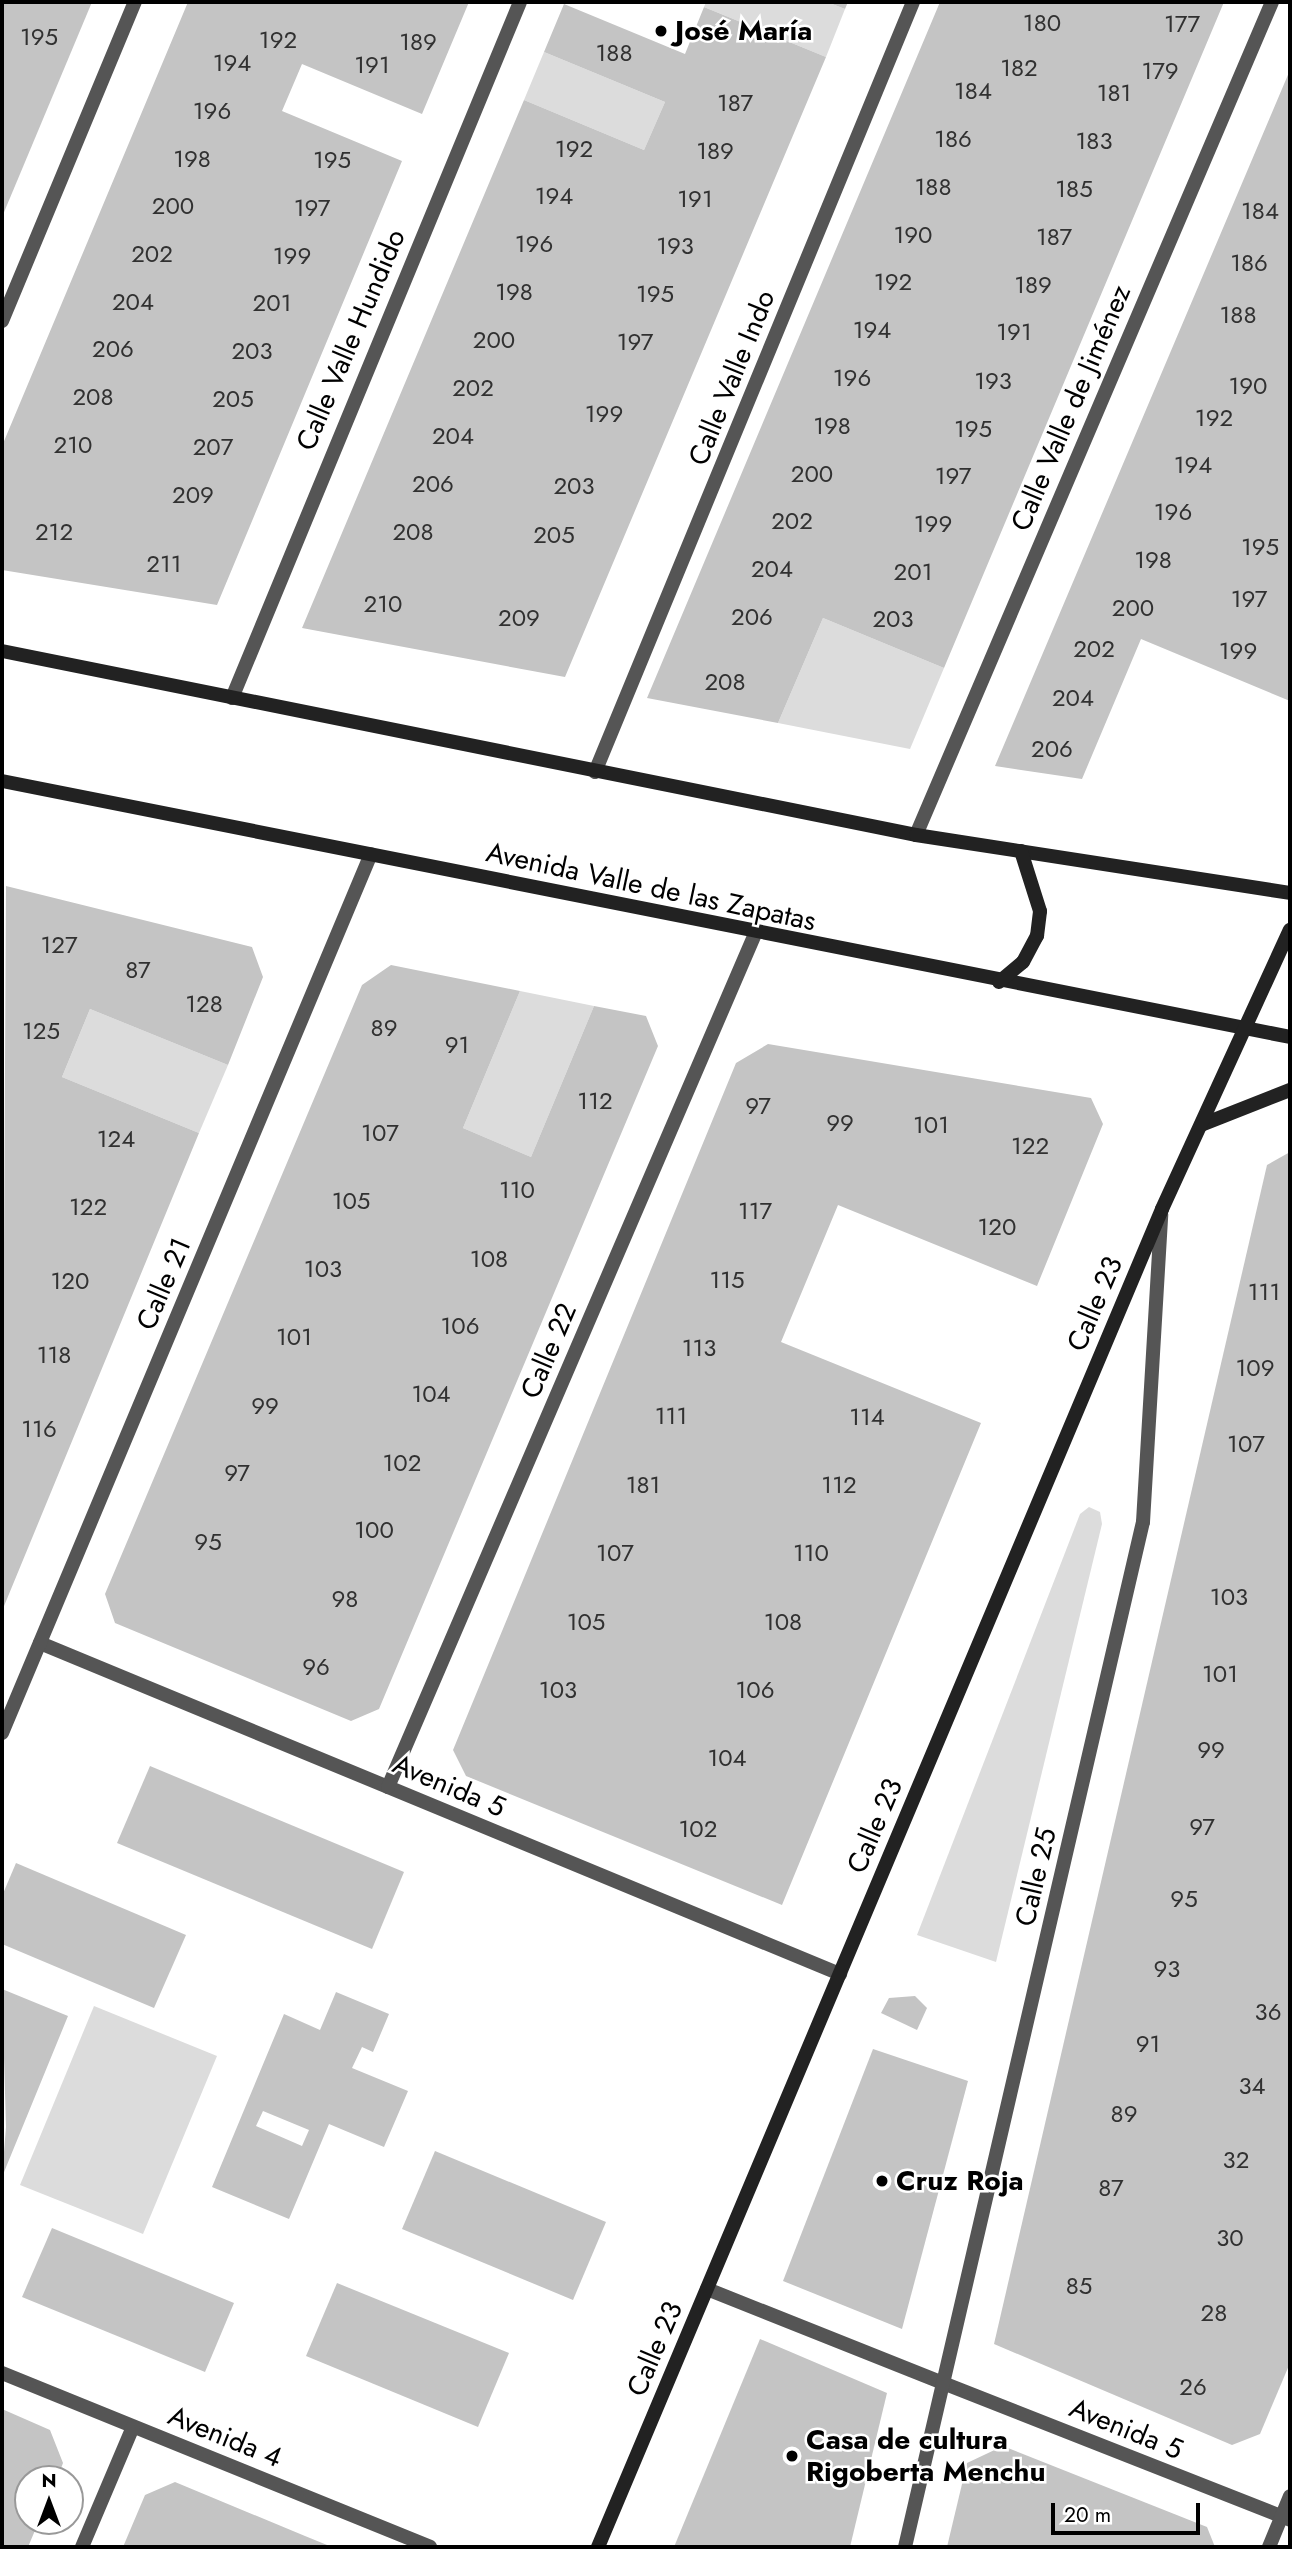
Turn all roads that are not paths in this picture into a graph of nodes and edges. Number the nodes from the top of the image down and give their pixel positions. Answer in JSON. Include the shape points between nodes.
{"nodes":[{"id":1,"x":135,"y":2,"type":"edge"},
{"id":2,"x":520,"y":2,"type":"edge"},
{"id":3,"x":913,"y":2,"type":"edge"},
{"id":4,"x":1272,"y":2,"type":"edge"},
{"id":5,"x":2,"y":321,"type":"edge"},
{"id":6,"x":2,"y":651,"type":"edge"},
{"id":7,"x":232,"y":698,"type":"junction"},
{"id":8,"x":595,"y":772,"type":"junction"},
{"id":9,"x":2,"y":780,"type":"edge"},
{"id":10,"x":916,"y":835,"type":"junction"},
{"id":11,"x":1021,"y":851,"type":"junction"},
{"id":12,"x":371,"y":855,"type":"junction"},
{"id":13,"x":1290,"y":893,"type":"edge"},
{"id":14,"x":1290,"y":930,"type":"edge"},
{"id":15,"x":755,"y":934,"type":"junction"},
{"id":16,"x":999,"y":982,"type":"junction"},
{"id":17,"x":1246,"y":1025,"type":"junction"},
{"id":18,"x":1290,"y":1037,"type":"edge"},
{"id":19,"x":1290,"y":1090,"type":"edge"},
{"id":20,"x":1201,"y":1125,"type":"junction"},
{"id":21,"x":1161,"y":1209,"type":"junction"},
{"id":22,"x":40,"y":1643,"type":"junction"},
{"id":23,"x":2,"y":1733,"type":"edge"},
{"id":24,"x":388,"y":1787,"type":"junction"},
{"id":25,"x":840,"y":1974,"type":"junction"},
{"id":26,"x":707,"y":2289,"type":"junction"},
{"id":27,"x":2,"y":2373,"type":"edge"},
{"id":28,"x":943,"y":2383,"type":"junction"},
{"id":29,"x":133,"y":2427,"type":"junction"},
{"id":30,"x":1290,"y":2496,"type":"edge"},
{"id":31,"x":1286,"y":2519,"type":"edge"},
{"id":32,"x":82,"y":2547,"type":"edge"},
{"id":33,"x":430,"y":2547,"type":"edge"},
{"id":34,"x":598,"y":2547,"type":"edge"},
{"id":35,"x":905,"y":2547,"type":"edge"},
{"id":36,"x":1269,"y":2547,"type":"edge"}],
"edges":[{"from":1,"to":5,"type":"street"},
{"from":2,"to":7,"type":"street","name":"Calle Valle Hundido"},
{"from":3,"to":8,"type":"street","name":"Calle Valle Indo"},
{"from":4,"to":10,"type":"street","name":"Calle Valle de Jiménez"},
{"from":6,"to":7,"type":"main road"},
{"from":7,"to":8,"type":"main road"},
{"from":8,"to":10,"type":"main road"},
{"from":9,"to":12,"type":"main road","name":"Avenida Valle de las Zapatas"},
{"from":10,"to":11,"type":"main road"},
{"from":11,"to":13,"type":"main road"},
{"from":11,"to":16,"type":"main road","via":[[1040,911],[1037,936],[1023,962]]},
{"from":12,"to":15,"type":"main road","name":"Avenida Valle de las Zapatas"},
{"from":12,"to":22,"type":"street","name":"Calle 21"},
{"from":14,"to":17,"type":"main road","name":"Calle 23"},
{"from":15,"to":16,"type":"main road","name":"Avenida Valle de las Zapatas"},
{"from":15,"to":24,"type":"street","name":"Calle 22"},
{"from":16,"to":17,"type":"main road","name":"Avenida Valle de las Zapatas"},
{"from":17,"to":18,"type":"main road","name":"Avenida Valle de las Zapatas"},
{"from":17,"to":20,"type":"main road","name":"Calle 23"},
{"from":19,"to":20,"type":"main road"},
{"from":20,"to":21,"type":"main road","name":"Calle 23"},
{"from":21,"to":25,"type":"main road","name":"Calle 23"},
{"from":21,"to":28,"type":"street","name":"Calle 25","via":[[1143,1522]]},
{"from":22,"to":23,"type":"street","name":"Calle 21"},
{"from":22,"to":24,"type":"street","name":"Avenida 5"},
{"from":24,"to":25,"type":"street","name":"Avenida 5"},
{"from":25,"to":26,"type":"main road","name":"Calle 23"},
{"from":26,"to":28,"type":"street","name":"Avenida 5"},
{"from":26,"to":34,"type":"main road","name":"Calle 23"},
{"from":27,"to":29,"type":"street","name":"Avenida 4"},
{"from":28,"to":31,"type":"street","name":"Avenida 5"},
{"from":28,"to":35,"type":"street","name":"Calle 25"},
{"from":29,"to":32,"type":"street"},
{"from":29,"to":33,"type":"street","name":"Avenida 4"},
{"from":30,"to":31,"type":"street"},
{"from":31,"to":36,"type":"street"}]}
